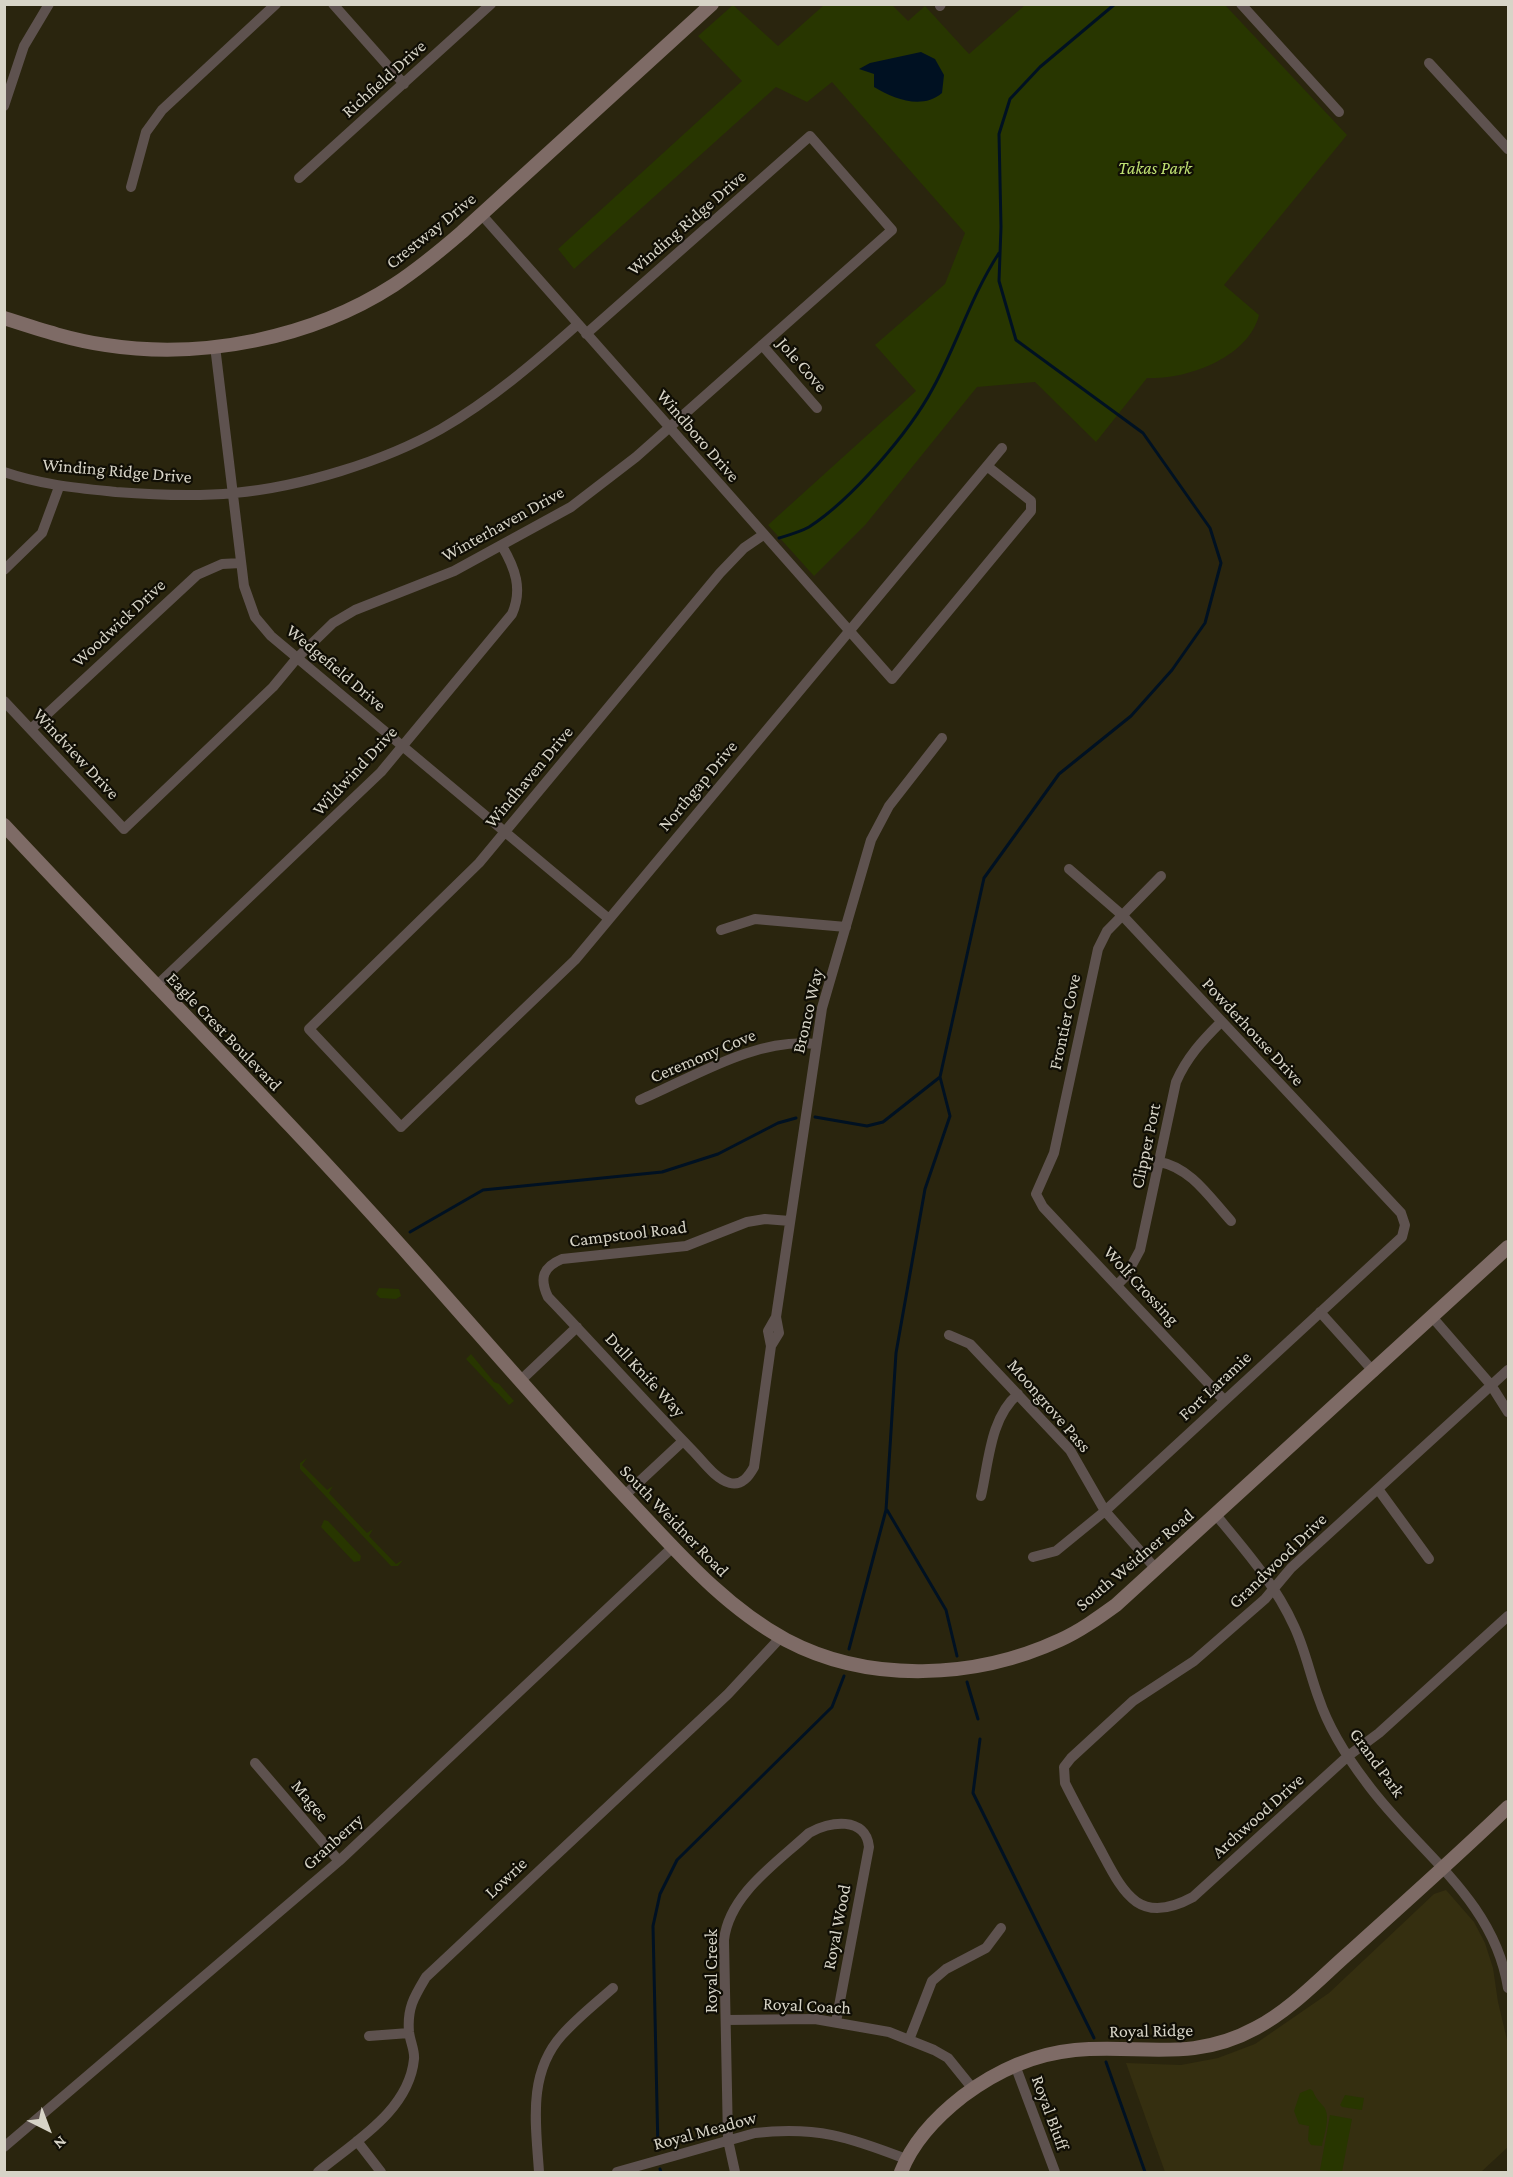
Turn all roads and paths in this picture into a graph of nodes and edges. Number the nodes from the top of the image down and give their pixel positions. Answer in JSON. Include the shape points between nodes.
{"nodes":[{"id":1,"x":49,"y":4,"type":"edge"},
{"id":2,"x":276,"y":4,"type":"edge"},
{"id":3,"x":333,"y":4,"type":"edge"},
{"id":4,"x":491,"y":4,"type":"edge"},
{"id":5,"x":1241,"y":4,"type":"edge"},
{"id":6,"x":708,"y":6,"type":"edge"},
{"id":7,"x":1429,"y":63,"type":"dead end"},
{"id":8,"x":404,"y":84,"type":"junction"},
{"id":9,"x":4,"y":106,"type":"edge"},
{"id":10,"x":1340,"y":112,"type":"dead end"},
{"id":11,"x":1509,"y":149,"type":"edge"},
{"id":12,"x":299,"y":178,"type":"dead end"},
{"id":13,"x":131,"y":187,"type":"dead end"},
{"id":14,"x":481,"y":214,"type":"junction"},
{"id":15,"x":892,"y":230,"type":"joint"},
{"id":16,"x":4,"y":318,"type":"edge"},
{"id":17,"x":578,"y":324,"type":"junction"},
{"id":18,"x":586,"y":334,"type":"junction"},
{"id":19,"x":762,"y":345,"type":"junction"},
{"id":20,"x":215,"y":346,"type":"junction"},
{"id":21,"x":817,"y":408,"type":"dead end"},
{"id":22,"x":669,"y":428,"type":"junction"},
{"id":23,"x":1002,"y":448,"type":"dead end"},
{"id":24,"x":987,"y":466,"type":"junction"},
{"id":25,"x":4,"y":472,"type":"edge"},
{"id":26,"x":59,"y":487,"type":"junction"},
{"id":27,"x":233,"y":493,"type":"junction"},
{"id":28,"x":763,"y":535,"type":"junction"},
{"id":29,"x":502,"y":546,"type":"junction"},
{"id":30,"x":241,"y":563,"type":"junction"},
{"id":31,"x":4,"y":570,"type":"edge"},
{"id":32,"x":850,"y":633,"type":"junction"},
{"id":33,"x":297,"y":658,"type":"junction"},
{"id":34,"x":4,"y":701,"type":"edge"},
{"id":35,"x":31,"y":729,"type":"junction"},
{"id":36,"x":942,"y":738,"type":"dead end"},
{"id":37,"x":403,"y":745,"type":"junction"},
{"id":38,"x":4,"y":825,"type":"edge"},
{"id":39,"x":124,"y":829,"type":"joint"},
{"id":40,"x":506,"y":831,"type":"junction"},
{"id":41,"x":1069,"y":869,"type":"dead end"},
{"id":42,"x":1161,"y":876,"type":"dead end"},
{"id":43,"x":1122,"y":915,"type":"junction"},
{"id":44,"x":609,"y":919,"type":"junction"},
{"id":45,"x":846,"y":927,"type":"junction"},
{"id":46,"x":721,"y":930,"type":"dead end"},
{"id":47,"x":155,"y":987,"type":"junction"},
{"id":48,"x":1221,"y":1022,"type":"junction"},
{"id":49,"x":816,"y":1044,"type":"junction"},
{"id":50,"x":640,"y":1100,"type":"dead end"},
{"id":51,"x":402,"y":1127,"type":"joint"},
{"id":52,"x":1160,"y":1162,"type":"junction"},
{"id":53,"x":1036,"y":1194,"type":"joint"},
{"id":54,"x":790,"y":1221,"type":"junction"},
{"id":55,"x":1231,"y":1221,"type":"dead end"},
{"id":56,"x":1405,"y":1225,"type":"joint"},
{"id":57,"x":1509,"y":1247,"type":"edge"},
{"id":58,"x":418,"y":1265,"type":"joint"},
{"id":59,"x":543,"y":1274,"type":"joint"},
{"id":60,"x":1117,"y":1285,"type":"junction"},
{"id":61,"x":1320,"y":1312,"type":"junction"},
{"id":62,"x":1432,"y":1318,"type":"junction"},
{"id":63,"x":577,"y":1327,"type":"junction"},
{"id":64,"x":950,"y":1335,"type":"dead end"},
{"id":65,"x":1509,"y":1370,"type":"edge"},
{"id":66,"x":1374,"y":1372,"type":"junction"},
{"id":67,"x":520,"y":1382,"type":"junction"},
{"id":68,"x":1491,"y":1385,"type":"junction"},
{"id":69,"x":1018,"y":1394,"type":"junction"},
{"id":70,"x":1224,"y":1400,"type":"junction"},
{"id":71,"x":1509,"y":1412,"type":"edge"},
{"id":72,"x":683,"y":1441,"type":"junction"},
{"id":73,"x":740,"y":1483,"type":"joint"},
{"id":74,"x":1378,"y":1489,"type":"junction"},
{"id":75,"x":624,"y":1496,"type":"junction"},
{"id":76,"x":981,"y":1496,"type":"dead end"},
{"id":77,"x":1105,"y":1510,"type":"junction"},
{"id":78,"x":1216,"y":1515,"type":"junction"},
{"id":79,"x":673,"y":1547,"type":"junction"},
{"id":80,"x":1033,"y":1557,"type":"dead end"},
{"id":81,"x":1429,"y":1559,"type":"dead end"},
{"id":82,"x":1156,"y":1569,"type":"junction"},
{"id":83,"x":1274,"y":1588,"type":"junction"},
{"id":84,"x":1509,"y":1616,"type":"edge"},
{"id":85,"x":781,"y":1637,"type":"junction"},
{"id":86,"x":1348,"y":1756,"type":"junction"},
{"id":87,"x":255,"y":1763,"type":"dead end"},
{"id":88,"x":1064,"y":1767,"type":"joint"},
{"id":89,"x":1509,"y":1807,"type":"edge"},
{"id":90,"x":868,"y":1839,"type":"joint"},
{"id":91,"x":339,"y":1861,"type":"junction"},
{"id":92,"x":1443,"y":1868,"type":"junction"},
{"id":93,"x":1001,"y":1928,"type":"dead end"},
{"id":94,"x":613,"y":1988,"type":"dead end"},
{"id":95,"x":1509,"y":1988,"type":"edge"},
{"id":96,"x":727,"y":2020,"type":"junction"},
{"id":97,"x":836,"y":2022,"type":"junction"},
{"id":98,"x":409,"y":2033,"type":"junction"},
{"id":99,"x":369,"y":2036,"type":"dead end"},
{"id":100,"x":909,"y":2040,"type":"junction"},
{"id":101,"x":1015,"y":2065,"type":"junction"},
{"id":102,"x":973,"y":2089,"type":"junction"},
{"id":103,"x":728,"y":2140,"type":"junction"},
{"id":104,"x":357,"y":2141,"type":"junction"},
{"id":105,"x":4,"y":2147,"type":"edge"},
{"id":106,"x":906,"y":2159,"type":"junction"},
{"id":107,"x":318,"y":2172,"type":"edge"},
{"id":108,"x":381,"y":2172,"type":"edge"},
{"id":109,"x":539,"y":2172,"type":"edge"},
{"id":110,"x":617,"y":2172,"type":"edge"},
{"id":111,"x":735,"y":2172,"type":"edge"},
{"id":112,"x":901,"y":2172,"type":"edge"},
{"id":113,"x":1055,"y":2172,"type":"edge"}],
"edges":[{"from":1,"to":9,"type":"street","via":[[24,46]]},
{"from":2,"to":13,"type":"street","via":[[162,110],[146,132]]},
{"from":3,"to":8,"type":"street"},
{"from":4,"to":8,"type":"street","name":"Richfield Drive"},
{"from":5,"to":10,"type":"street"},
{"from":6,"to":14,"type":"main road","name":"Crestway Drive"},
{"from":7,"to":11,"type":"street"},
{"from":8,"to":12,"type":"street","name":"Richfield Drive"},
{"from":14,"to":17,"type":"street","name":"Windboro Drive"},
{"from":14,"to":20,"type":"main road","name":"Crestway Drive","via":[[426,263],[358,305],[318,323],[258,340]]},
{"from":15,"to":18,"type":"street","name":"Winding Ridge Drive","via":[[810,136]]},
{"from":15,"to":19,"type":"street","name":"Winterhaven Drive"},
{"from":16,"to":20,"type":"main road","name":"Crestway Drive","via":[[63,337],[107,345],[153,349]]},
{"from":17,"to":18,"type":"street","name":"Windboro Drive"},
{"from":17,"to":27,"type":"street","name":"Winding Ridge Drive","via":[[491,397],[439,430],[339,470]]},
{"from":18,"to":22,"type":"street","name":"Windboro Drive"},
{"from":19,"to":21,"type":"street","name":"Jole Cove"},
{"from":19,"to":22,"type":"street","name":"Winterhaven Drive"},
{"from":20,"to":27,"type":"street","name":"Wedgefield Drive"},
{"from":22,"to":28,"type":"street","name":"Windboro Drive"},
{"from":22,"to":29,"type":"street","name":"Winterhaven Drive","via":[[572,507]]},
{"from":23,"to":24,"type":"street","name":"Northgap Drive"},
{"from":24,"to":32,"type":"street","name":"Northgap Drive"},
{"from":24,"to":32,"type":"street","name":"Windboro Drive","via":[[1031,501],[1031,511],[892,679]]},
{"from":25,"to":26,"type":"street","name":"Winding Ridge Drive"},
{"from":26,"to":27,"type":"street","name":"Winding Ridge Drive","via":[[168,496]]},
{"from":26,"to":31,"type":"street","via":[[42,533]]},
{"from":27,"to":30,"type":"street","name":"Wedgefield Drive"},
{"from":28,"to":32,"type":"street","name":"Windboro Drive"},
{"from":28,"to":40,"type":"street","name":"Windhaven Drive","via":[[720,573]]},
{"from":29,"to":33,"type":"street","name":"Winterhaven Drive","via":[[454,571],[344,616]]},
{"from":29,"to":37,"type":"street","name":"Wildwind Drive","via":[[518,582],[512,614]]},
{"from":30,"to":33,"type":"street","name":"Wedgefield Drive","via":[[248,602],[255,617]]},
{"from":30,"to":35,"type":"street","name":"Woodwick Drive","via":[[222,564],[197,574]]},
{"from":32,"to":44,"type":"street","name":"Northgap Drive"},
{"from":33,"to":37,"type":"street","name":"Wedgefield Drive"},
{"from":33,"to":39,"type":"street","name":"Winterhaven Drive","via":[[259,701]]},
{"from":34,"to":35,"type":"street","name":"Windview Drive"},
{"from":35,"to":39,"type":"street","name":"Windview Drive"},
{"from":36,"to":45,"type":"street","name":"Bronco Way","via":[[901,788],[879,823]]},
{"from":37,"to":40,"type":"street","name":"Wedgefield Drive"},
{"from":37,"to":47,"type":"street","name":"Wildwind Drive","via":[[343,810]]},
{"from":38,"to":47,"type":"main road","name":"Eagle Crest Boulevard"},
{"from":40,"to":44,"type":"street","name":"Wedgefield Drive"},
{"from":40,"to":51,"type":"street","name":"Windhaven Drive","via":[[459,885],[309,1029]]},
{"from":41,"to":43,"type":"street","name":"Powderhouse Drive"},
{"from":42,"to":43,"type":"street","name":"Frontier Cove"},
{"from":43,"to":48,"type":"street","name":"Powderhouse Drive"},
{"from":43,"to":53,"type":"street","name":"Frontier Cove","via":[[1107,931],[1098,949],[1054,1153]]},
{"from":44,"to":51,"type":"street","name":"Northgap Drive","via":[[543,994]]},
{"from":45,"to":46,"type":"street","via":[[755,919]]},
{"from":45,"to":49,"type":"street","name":"Bronco Way","via":[[822,1008]]},
{"from":47,"to":58,"type":"main road","name":"Eagle Crest Boulevard","via":[[304,1140]]},
{"from":48,"to":52,"type":"street","name":"Clipper Port","via":[[1184,1064],[1176,1082]]},
{"from":48,"to":56,"type":"street","name":"Powderhouse Drive","via":[[1401,1213]]},
{"from":49,"to":50,"type":"street","name":"Ceremony Cove","via":[[776,1044],[754,1050]]},
{"from":49,"to":54,"type":"street","name":"Bronco Way"},
{"from":52,"to":55,"type":"street","via":[[1187,1173]]},
{"from":52,"to":60,"type":"street","name":"Clipper Port","via":[[1140,1250]]},
{"from":53,"to":60,"type":"street","name":"Wolf Crossing","via":[[1043,1207]]},
{"from":54,"to":59,"type":"street","name":"Campstool Road","via":[[747,1222],[686,1246],[562,1259],[550,1264]]},
{"from":54,"to":73,"type":"street","name":"Bronco Way","via":[[776,1317],[779,1333],[771,1346],[754,1467]]},
{"from":56,"to":61,"type":"street","name":"Fort Laramie","via":[[1402,1237]]},
{"from":57,"to":62,"type":"main road","name":"South Weidner Road"},
{"from":58,"to":67,"type":"main road","name":"South Weidner Road"},
{"from":59,"to":63,"type":"street","name":"Dull Knife Way","via":[[548,1297]]},
{"from":60,"to":70,"type":"street","name":"Wolf Crossing"},
{"from":61,"to":66,"type":"street"},
{"from":61,"to":70,"type":"street","name":"Fort Laramie"},
{"from":62,"to":66,"type":"main road","name":"South Weidner Road"},
{"from":62,"to":68,"type":"street"},
{"from":63,"to":67,"type":"street"},
{"from":63,"to":72,"type":"street","name":"Dull Knife Way"},
{"from":64,"to":69,"type":"street","name":"Moongrove Pass","via":[[970,1344]]},
{"from":65,"to":68,"type":"street","name":"Grandwood Drive"},
{"from":66,"to":78,"type":"main road","name":"South Weidner Road"},
{"from":67,"to":75,"type":"main road","name":"South Weidner Road"},
{"from":68,"to":71,"type":"street"},
{"from":68,"to":74,"type":"street","name":"Grandwood Drive"},
{"from":69,"to":76,"type":"street","via":[[1006,1404],[998,1419]]},
{"from":69,"to":77,"type":"street","name":"Moongrove Pass","via":[[1070,1450]]},
{"from":70,"to":77,"type":"street","name":"Fort Laramie"},
{"from":72,"to":73,"type":"street","name":"Dull Knife Way","via":[[720,1479]]},
{"from":72,"to":75,"type":"street"},
{"from":74,"to":81,"type":"street"},
{"from":74,"to":83,"type":"street","name":"Grandwood Drive"},
{"from":75,"to":79,"type":"main road","name":"South Weidner Road"},
{"from":77,"to":80,"type":"street","name":"Fort Laramie","via":[[1056,1551]]},
{"from":77,"to":82,"type":"street","name":"Moongrove Pass"},
{"from":78,"to":82,"type":"main road","name":"South Weidner Road"},
{"from":78,"to":83,"type":"street","name":"Grand Park"},
{"from":79,"to":85,"type":"main road","name":"South Weidner Road","via":[[709,1585]]},
{"from":79,"to":91,"type":"street","name":"Granberry"},
{"from":82,"to":85,"type":"main road","name":"South Weidner Road","via":[[1087,1626],[1021,1656],[980,1666],[929,1671],[858,1665],[826,1657]]},
{"from":83,"to":86,"type":"street","name":"Grand Park","via":[[1295,1628],[1319,1700]]},
{"from":83,"to":88,"type":"street","name":"Grandwood Drive","via":[[1194,1661],[1133,1701]]},
{"from":84,"to":86,"type":"street","name":"Archwood Drive"},
{"from":85,"to":98,"type":"street","name":"Lowrie","via":[[728,1694],[426,1977],[409,2005]]},
{"from":86,"to":88,"type":"street","name":"Archwood Drive","via":[[1193,1898],[1161,1909],[1126,1895],[1065,1783]]},
{"from":86,"to":92,"type":"street","name":"Grand Park","via":[[1367,1784]]},
{"from":87,"to":91,"type":"street","name":"Magee"},
{"from":89,"to":92,"type":"main road","name":"Royal Ridge"},
{"from":90,"to":96,"type":"street","name":"Royal Creek","via":[[855,1826],[820,1826],[739,1900],[725,1929]]},
{"from":90,"to":97,"type":"street","name":"Royal Wood"},
{"from":91,"to":105,"type":"street","name":"Granberry"},
{"from":92,"to":95,"type":"street","name":"Grand Park","via":[[1488,1926]]},
{"from":92,"to":101,"type":"main road","name":"Royal Ridge","via":[[1278,2014],[1232,2039],[1175,2052],[1072,2051]]},
{"from":93,"to":100,"type":"street","via":[[986,1948],[932,1981]]},
{"from":94,"to":109,"type":"street","via":[[562,2036],[544,2062],[535,2104]]},
{"from":96,"to":97,"type":"street","name":"Royal Coach"},
{"from":96,"to":103,"type":"street","name":"Royal Creek"},
{"from":97,"to":100,"type":"street","name":"Royal Coach"},
{"from":98,"to":99,"type":"street"},
{"from":98,"to":104,"type":"street","name":"Lowrie","via":[[415,2057],[409,2082],[396,2105]]},
{"from":100,"to":102,"type":"street","name":"Royal Coach","via":[[948,2058]]},
{"from":101,"to":102,"type":"main road","name":"Royal Ridge"},
{"from":101,"to":113,"type":"street","name":"Royal Bluff"},
{"from":102,"to":106,"type":"main road","name":"Royal Ridge","via":[[936,2118]]},
{"from":103,"to":106,"type":"street","name":"Royal Meadow","via":[[778,2130],[825,2132],[848,2136]]},
{"from":103,"to":110,"type":"street","name":"Royal Meadow"},
{"from":103,"to":111,"type":"street","name":"Royal Creek"},
{"from":104,"to":107,"type":"street","name":"Lowrie"},
{"from":104,"to":108,"type":"street"},
{"from":106,"to":112,"type":"main road","name":"Royal Ridge"}]}
